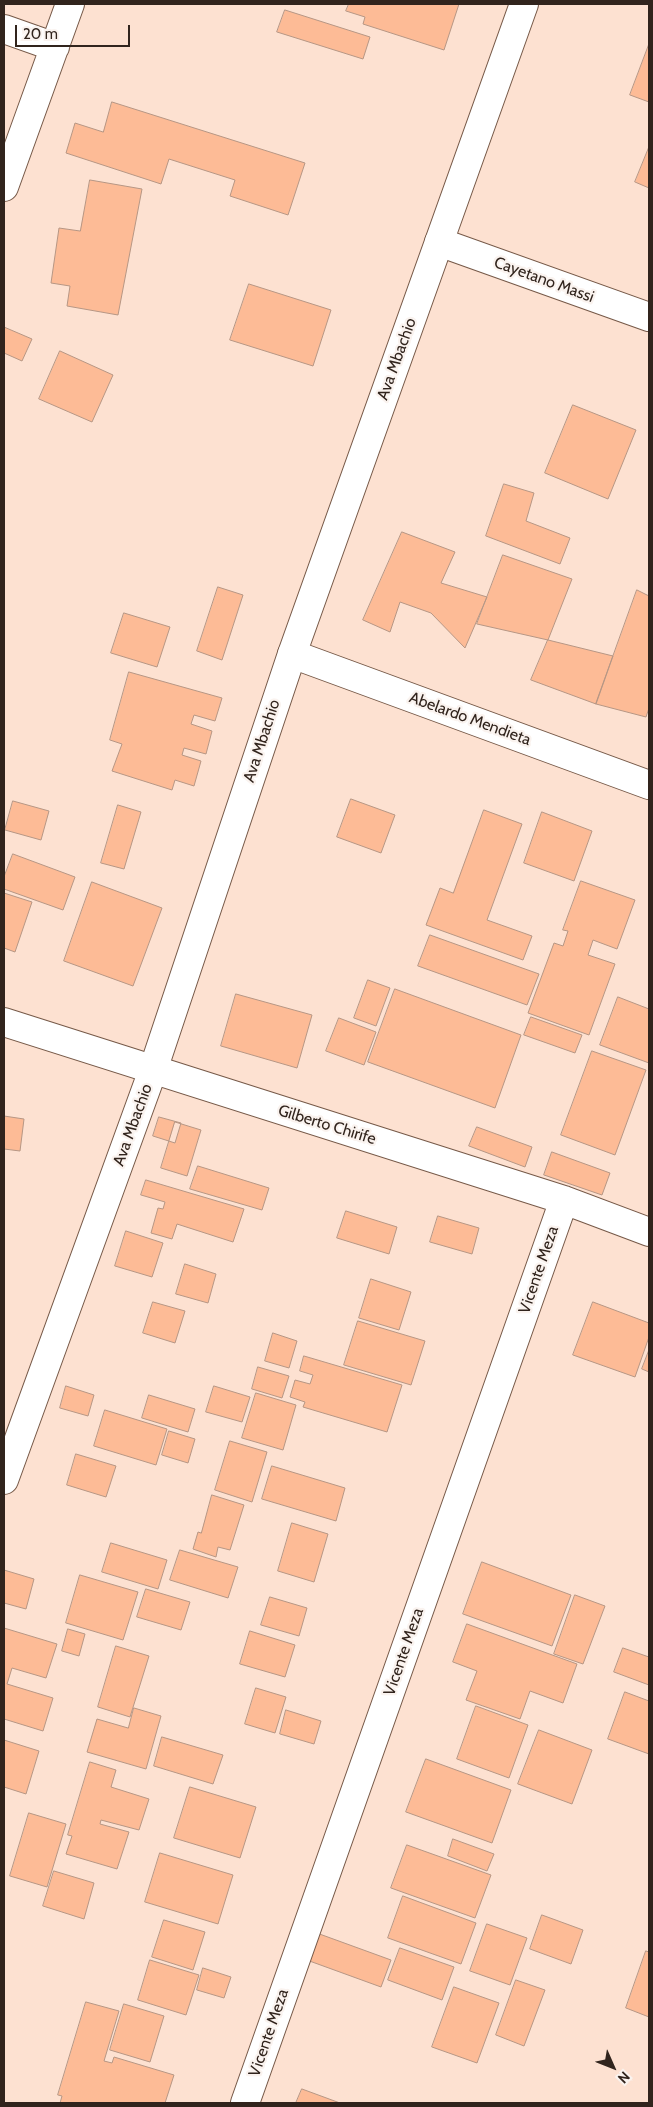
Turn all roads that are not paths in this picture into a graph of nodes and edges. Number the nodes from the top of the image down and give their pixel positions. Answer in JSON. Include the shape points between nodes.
{"nodes":[{"id":1,"x":70,"y":4,"type":"edge"},
{"id":2,"x":524,"y":4,"type":"edge"},
{"id":3,"x":4,"y":29,"type":"edge"},
{"id":4,"x":55,"y":47,"type":"junction"},
{"id":5,"x":4,"y":187,"type":"edge"},
{"id":6,"x":439,"y":242,"type":"junction"},
{"id":7,"x":649,"y":317,"type":"edge"},
{"id":8,"x":292,"y":654,"type":"junction"},
{"id":9,"x":649,"y":785,"type":"edge"},
{"id":10,"x":4,"y":1022,"type":"edge"},
{"id":11,"x":152,"y":1070,"type":"junction"},
{"id":12,"x":564,"y":1200,"type":"junction"},
{"id":13,"x":649,"y":1232,"type":"edge"},
{"id":14,"x":4,"y":1480,"type":"edge"},
{"id":15,"x":245,"y":2103,"type":"edge"}],
"edges":[{"from":1,"to":4,"type":"street"},
{"from":2,"to":6,"type":"street","name":"Ava Mbachio"},
{"from":3,"to":4,"type":"street"},
{"from":4,"to":5,"type":"street"},
{"from":6,"to":7,"type":"street","name":"Cayetano Massi"},
{"from":6,"to":8,"type":"street","name":"Ava Mbachio"},
{"from":8,"to":9,"type":"street","name":"Abelardo Mendieta"},
{"from":8,"to":11,"type":"street","name":"Ava Mbachio"},
{"from":10,"to":11,"type":"street","name":"Gilberto Chirife"},
{"from":11,"to":12,"type":"street","name":"Gilberto Chirife"},
{"from":11,"to":14,"type":"street","name":"Ava Mbachio"},
{"from":12,"to":13,"type":"street","name":"Gilberto Chirife"},
{"from":12,"to":15,"type":"street","name":"Vicente Meza"}]}
